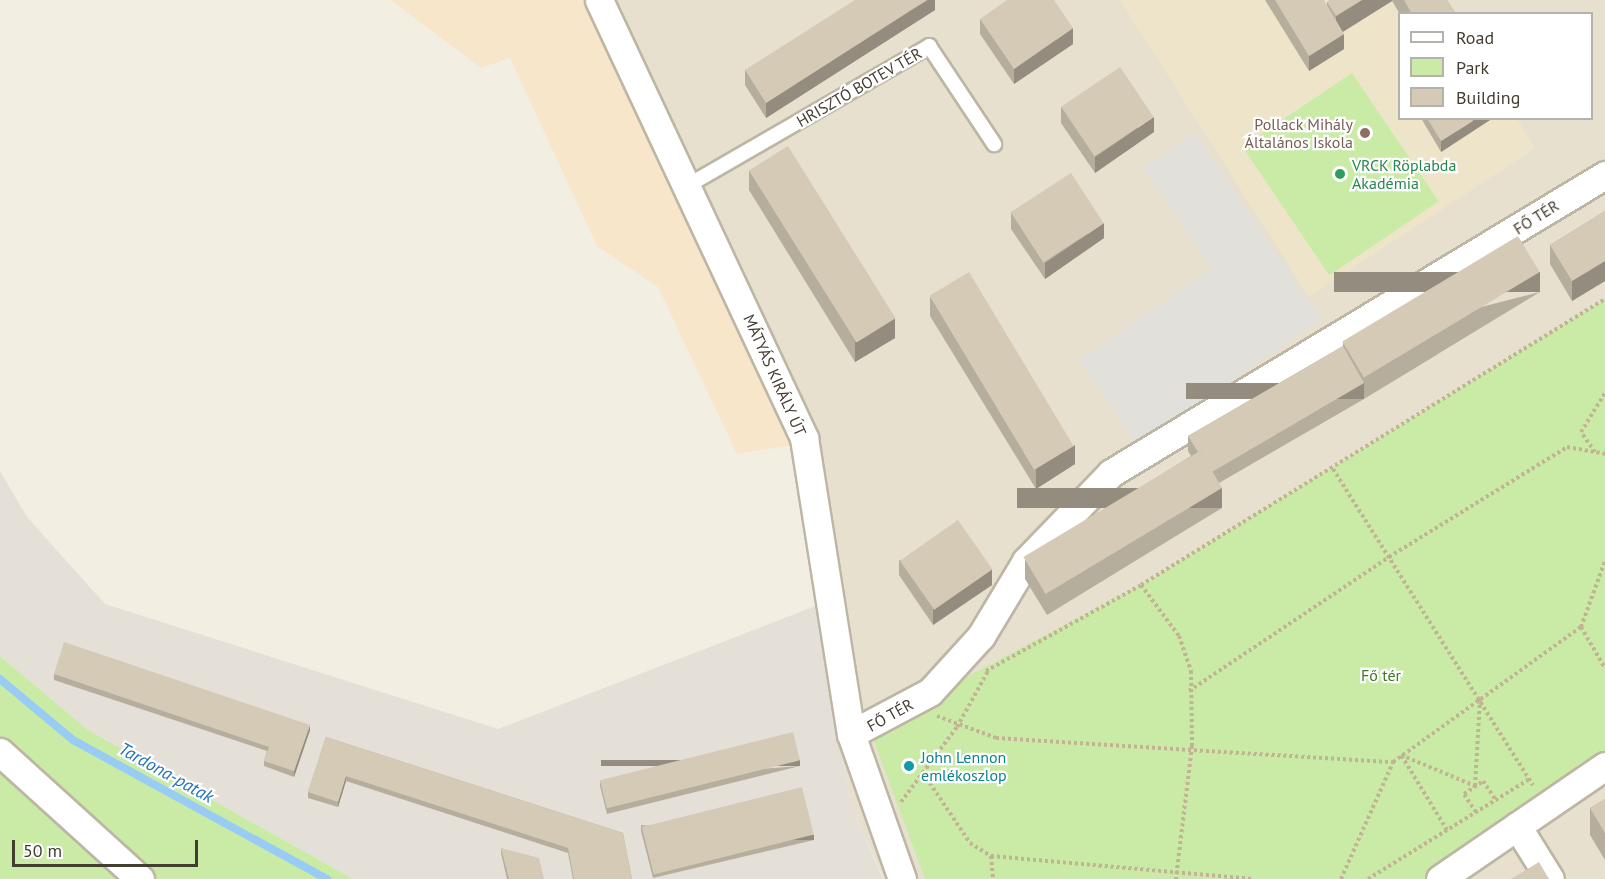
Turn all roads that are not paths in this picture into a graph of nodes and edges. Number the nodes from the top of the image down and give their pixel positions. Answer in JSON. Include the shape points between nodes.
{"nodes":[{"id":1,"x":599,"y":0,"type":"edge"},
{"id":2,"x":994,"y":144,"type":"dead end"},
{"id":3,"x":1605,"y":175,"type":"edge"},
{"id":4,"x":687,"y":186,"type":"junction"},
{"id":5,"x":851,"y":734,"type":"junction"},
{"id":6,"x":0,"y":752,"type":"edge"},
{"id":7,"x":1605,"y":766,"type":"edge"},
{"id":8,"x":1517,"y":826,"type":"junction"},
{"id":9,"x":140,"y":879,"type":"edge"},
{"id":10,"x":902,"y":879,"type":"edge"},
{"id":11,"x":1440,"y":879,"type":"edge"},
{"id":12,"x":1550,"y":879,"type":"edge"}],
"edges":[{"from":1,"to":4,"type":"street","name":"MÁTYÁS KIRÁLY ÚT"},
{"from":2,"to":4,"type":"lane","name":"HRISZTÓ BOTEV TÉR","via":[[929,46]]},
{"from":3,"to":5,"type":"street","name":"FŐ TÉR","via":[[1111,473],[1026,561],[981,636],[930,692]]},
{"from":4,"to":5,"type":"street","name":"MÁTYÁS KIRÁLY ÚT","via":[[804,438]]},
{"from":5,"to":10,"type":"street","name":"MÁTYÁS KIRÁLY ÚT"},
{"from":6,"to":9,"type":"street"},
{"from":7,"to":8,"type":"street"},
{"from":8,"to":11,"type":"street"},
{"from":8,"to":12,"type":"street"}]}
